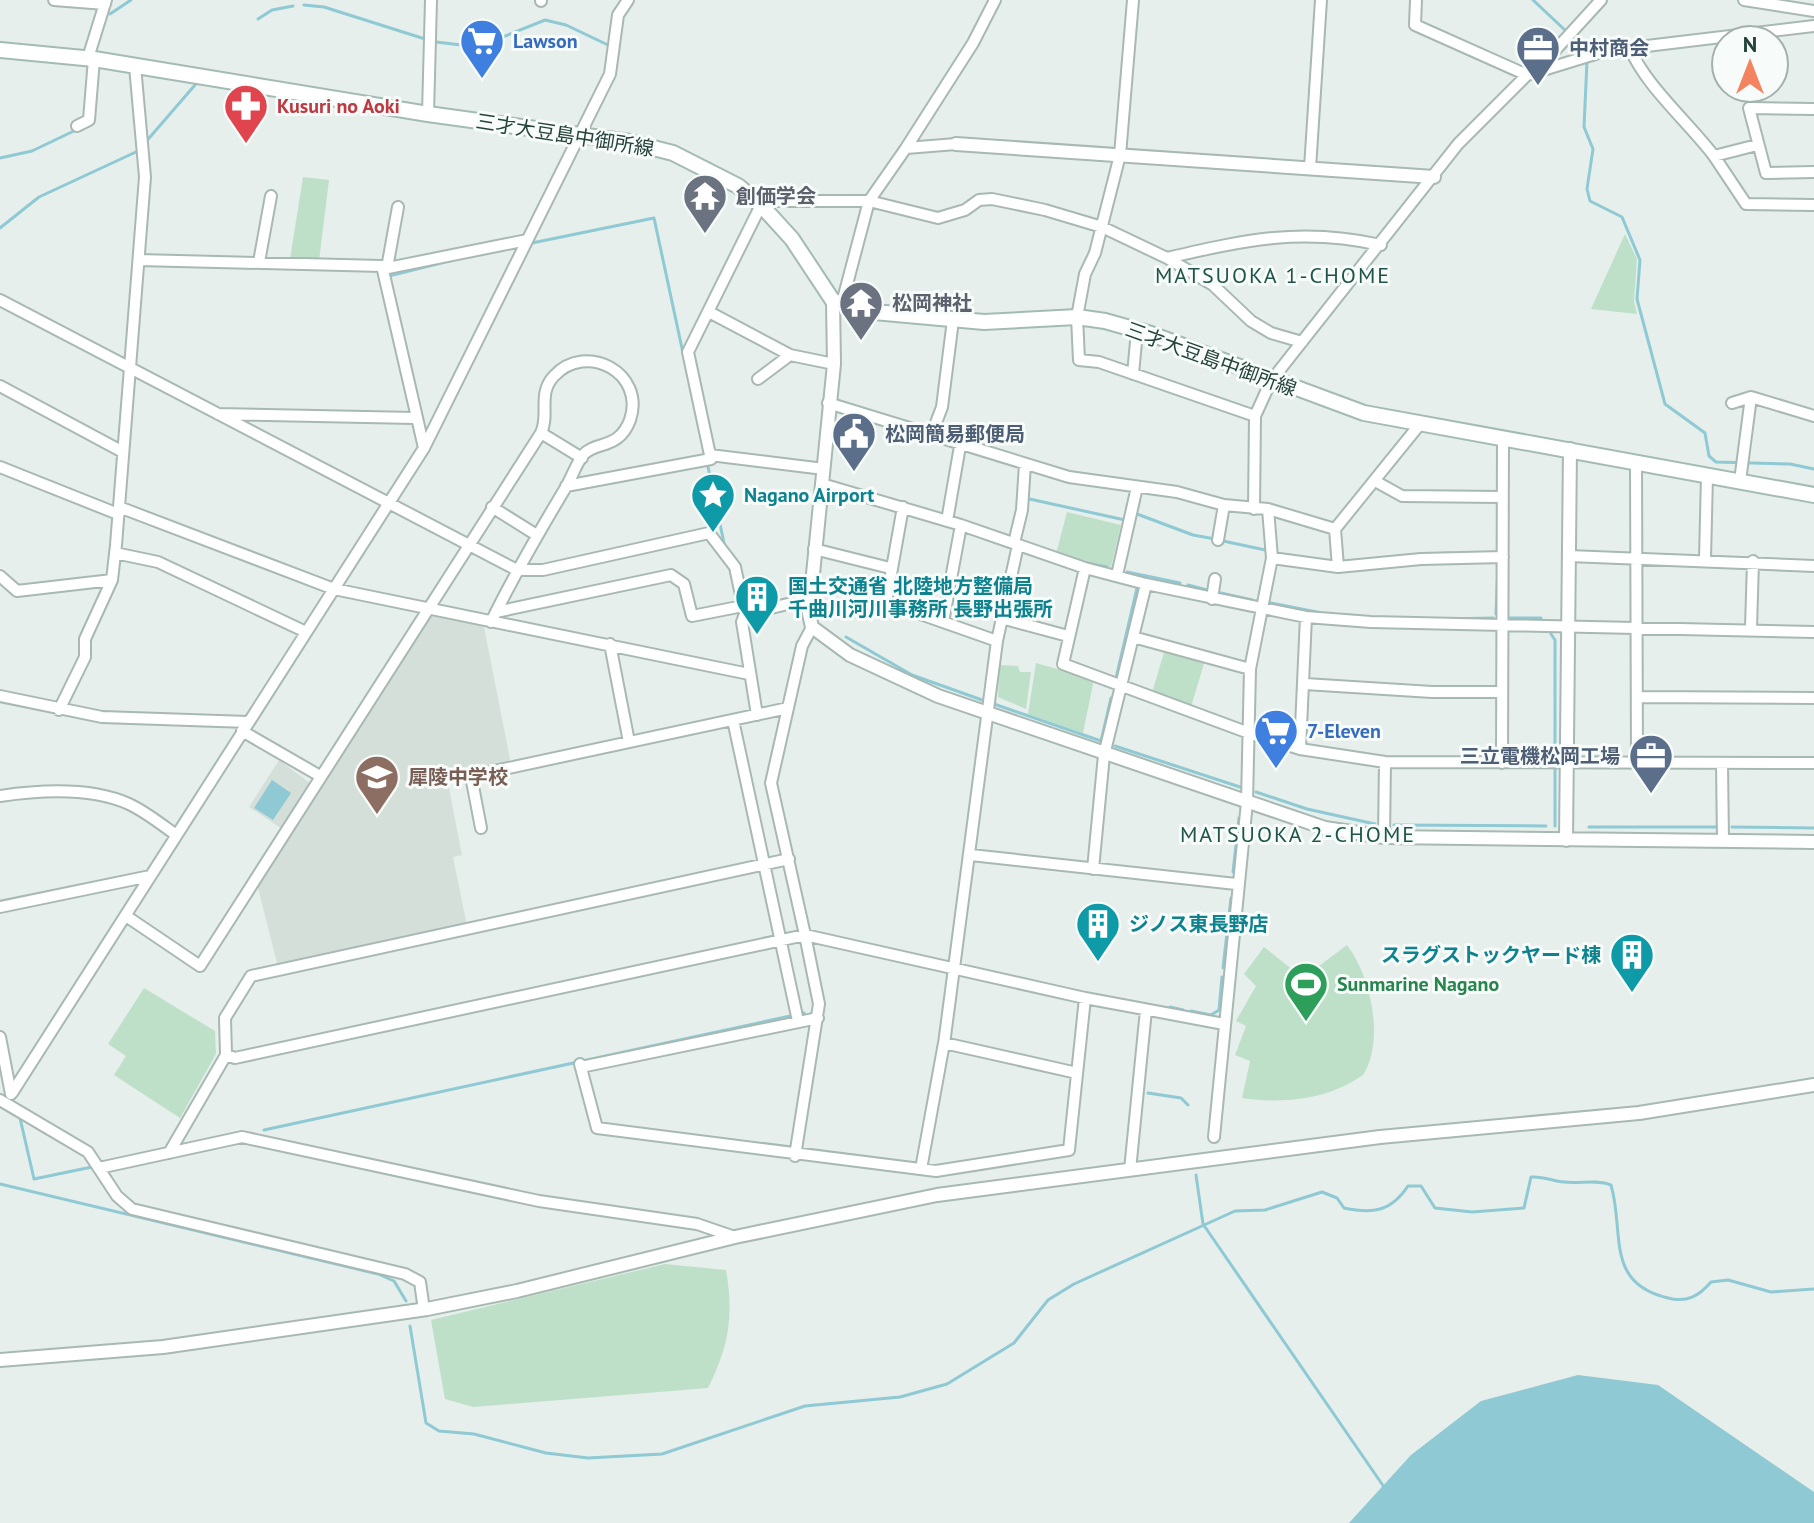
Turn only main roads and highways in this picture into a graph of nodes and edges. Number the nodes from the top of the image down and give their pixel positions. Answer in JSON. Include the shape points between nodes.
{"nodes":[{"id":1,"x":0,"y":50,"type":"edge"},
{"id":2,"x":1814,"y":495,"type":"edge"}],
"edges":[{"from":1,"to":2,"type":"main road","name":"三才大豆島中御所線","via":[[91,58],[630,142],[673,153],[716,173],[761,205],[838,302],[863,311],[1016,322],[1077,317],[1137,331],[1364,413]]}]}
